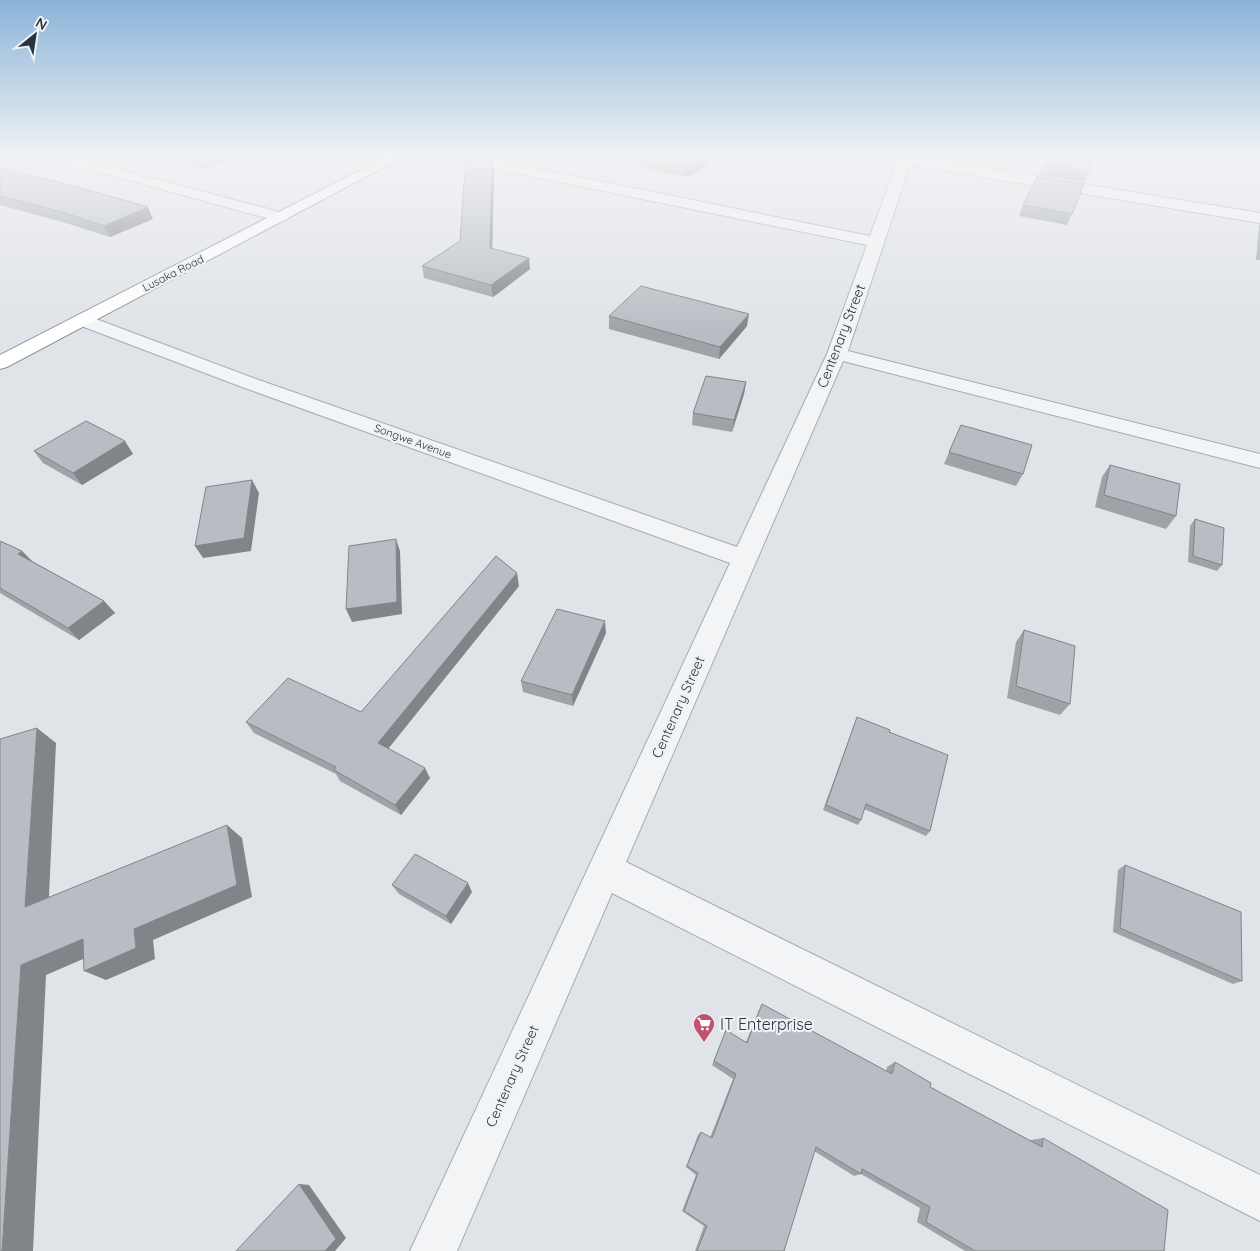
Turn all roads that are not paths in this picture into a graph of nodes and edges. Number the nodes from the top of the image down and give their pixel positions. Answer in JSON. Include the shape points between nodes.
{"nodes":[{"id":1,"x":272,"y":214,"type":"edge"},
{"id":2,"x":287,"y":214,"type":"edge"},
{"id":3,"x":740,"y":214,"type":"edge"},
{"id":4,"x":886,"y":214,"type":"edge"},
{"id":5,"x":1239,"y":214,"type":"edge"},
{"id":6,"x":282,"y":217,"type":"junction"},
{"id":7,"x":1260,"y":218,"type":"edge"},
{"id":8,"x":876,"y":242,"type":"junction"},
{"id":9,"x":82,"y":320,"type":"junction"},
{"id":10,"x":837,"y":354,"type":"junction"},
{"id":11,"x":0,"y":363,"type":"edge"},
{"id":12,"x":1260,"y":460,"type":"edge"},
{"id":13,"x":745,"y":559,"type":"junction"},
{"id":14,"x":604,"y":870,"type":"junction"},
{"id":15,"x":1260,"y":1199,"type":"edge"},
{"id":16,"x":434,"y":1251,"type":"edge"}],
"edges":[{"from":1,"to":6,"type":"street"},
{"from":2,"to":6,"type":"highway","name":"Lusaka Road"},
{"from":3,"to":8,"type":"street"},
{"from":4,"to":8,"type":"street","name":"Centenary Street"},
{"from":5,"to":7,"type":"street"},
{"from":6,"to":9,"type":"highway","name":"Lusaka Road"},
{"from":8,"to":10,"type":"street","name":"Centenary Street"},
{"from":9,"to":11,"type":"highway","name":"Lusaka Road"},
{"from":9,"to":13,"type":"street","name":"Songwe Avenue","via":[[249,383]]},
{"from":10,"to":12,"type":"street"},
{"from":10,"to":13,"type":"street","name":"Centenary Street"},
{"from":13,"to":14,"type":"street","name":"Centenary Street"},
{"from":14,"to":15,"type":"street"},
{"from":14,"to":16,"type":"street","name":"Centenary Street"}]}
